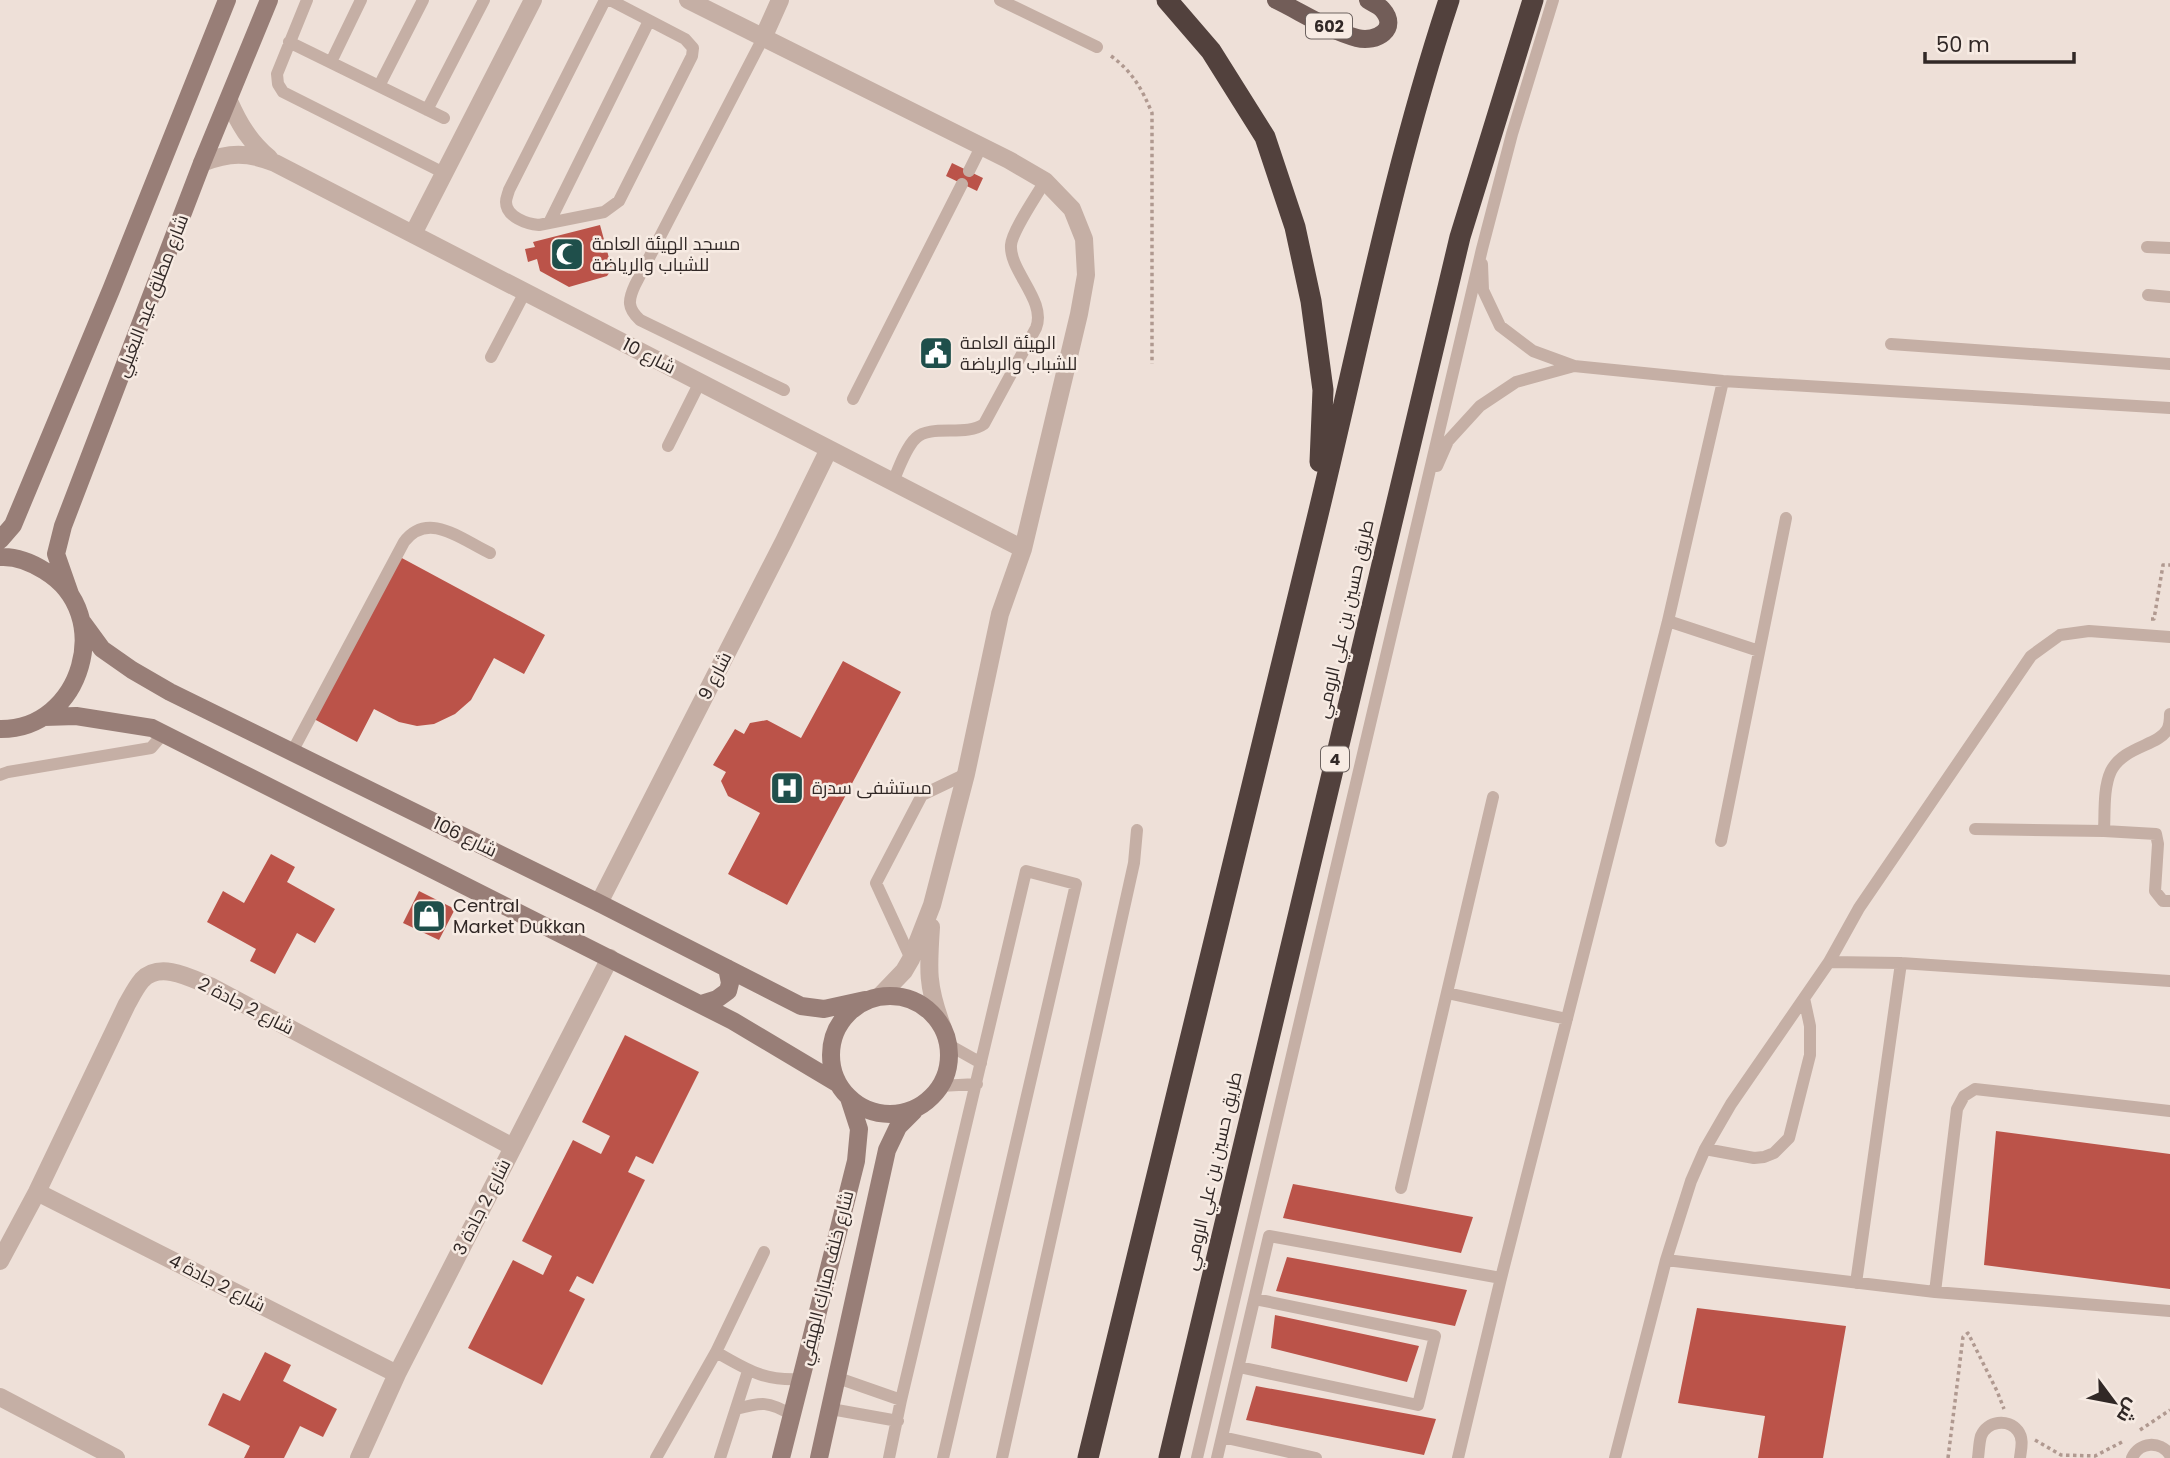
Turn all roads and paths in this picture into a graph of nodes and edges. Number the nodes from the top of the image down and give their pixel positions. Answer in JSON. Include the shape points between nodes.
{"nodes":[{"id":1,"x":227,"y":0,"type":"edge"},
{"id":2,"x":269,"y":0,"type":"edge"},
{"id":3,"x":307,"y":0,"type":"edge"},
{"id":4,"x":361,"y":0,"type":"edge"},
{"id":5,"x":423,"y":0,"type":"edge"},
{"id":6,"x":484,"y":0,"type":"edge"},
{"id":7,"x":533,"y":0,"type":"edge"},
{"id":8,"x":607,"y":0,"type":"edge"},
{"id":9,"x":688,"y":0,"type":"edge"},
{"id":10,"x":780,"y":0,"type":"edge"},
{"id":11,"x":1000,"y":0,"type":"edge"},
{"id":12,"x":1167,"y":0,"type":"edge"},
{"id":13,"x":1276,"y":0,"type":"edge"},
{"id":14,"x":1368,"y":0,"type":"edge"},
{"id":15,"x":1448,"y":0,"type":"edge"},
{"id":16,"x":1533,"y":0,"type":"edge"},
{"id":17,"x":1553,"y":0,"type":"edge"},
{"id":18,"x":649,"y":21,"type":"junction"},
{"id":19,"x":763,"y":38,"type":"junction"},
{"id":20,"x":289,"y":42,"type":"junction"},
{"id":21,"x":1097,"y":47,"type":"joint"},
{"id":22,"x":331,"y":62,"type":"junction"},
{"id":23,"x":379,"y":86,"type":"junction"},
{"id":24,"x":229,"y":102,"type":"junction"},
{"id":25,"x":427,"y":110,"type":"junction"},
{"id":26,"x":444,"y":118,"type":"dead end"},
{"id":27,"x":981,"y":147,"type":"junction"},
{"id":28,"x":202,"y":163,"type":"junction"},
{"id":29,"x":275,"y":163,"type":"junction"},
{"id":30,"x":969,"y":171,"type":"dead end"},
{"id":31,"x":444,"y":173,"type":"junction"},
{"id":32,"x":1045,"y":181,"type":"junction"},
{"id":33,"x":962,"y":184,"type":"dead end"},
{"id":34,"x":549,"y":223,"type":"junction"},
{"id":35,"x":413,"y":234,"type":"junction"},
{"id":36,"x":2147,"y":247,"type":"dead end"},
{"id":37,"x":1482,"y":248,"type":"junction"},
{"id":38,"x":2170,"y":248,"type":"edge"},
{"id":39,"x":525,"y":292,"type":"junction"},
{"id":40,"x":2148,"y":295,"type":"dead end"},
{"id":41,"x":2170,"y":297,"type":"edge"},
{"id":42,"x":1891,"y":344,"type":"dead end"},
{"id":43,"x":491,"y":357,"type":"dead end"},
{"id":44,"x":1152,"y":364,"type":"dead end"},
{"id":45,"x":2170,"y":364,"type":"edge"},
{"id":46,"x":1574,"y":366,"type":"junction"},
{"id":47,"x":1723,"y":381,"type":"junction"},
{"id":48,"x":700,"y":382,"type":"junction"},
{"id":49,"x":784,"y":390,"type":"dead end"},
{"id":50,"x":853,"y":399,"type":"dead end"},
{"id":51,"x":2170,"y":408,"type":"edge"},
{"id":52,"x":668,"y":446,"type":"dead end"},
{"id":53,"x":829,"y":449,"type":"junction"},
{"id":54,"x":892,"y":482,"type":"junction"},
{"id":55,"x":1427,"y":487,"type":"junction"},
{"id":56,"x":1319,"y":510,"type":"junction"},
{"id":57,"x":1786,"y":518,"type":"dead end"},
{"id":58,"x":0,"y":540,"type":"edge"},
{"id":59,"x":1023,"y":549,"type":"junction"},
{"id":60,"x":490,"y":553,"type":"dead end"},
{"id":61,"x":0,"y":557,"type":"edge"},
{"id":62,"x":2170,"y":565,"type":"edge"},
{"id":63,"x":70,"y":594,"type":"junction"},
{"id":64,"x":1668,"y":621,"type":"junction"},
{"id":65,"x":83,"y":623,"type":"junction"},
{"id":66,"x":2129,"y":634,"type":"junction"},
{"id":67,"x":2170,"y":637,"type":"edge"},
{"id":68,"x":1759,"y":651,"type":"junction"},
{"id":69,"x":2170,"y":714,"type":"edge"},
{"id":70,"x":44,"y":717,"type":"junction"},
{"id":71,"x":3,"y":731,"type":"edge"},
{"id":72,"x":163,"y":734,"type":"junction"},
{"id":73,"x":292,"y":752,"type":"junction"},
{"id":74,"x":966,"y":774,"type":"junction"},
{"id":75,"x":0,"y":775,"type":"edge"},
{"id":76,"x":1493,"y":797,"type":"dead end"},
{"id":77,"x":1975,"y":829,"type":"dead end"},
{"id":78,"x":1137,"y":830,"type":"dead end"},
{"id":79,"x":2104,"y":831,"type":"junction"},
{"id":80,"x":1721,"y":841,"type":"dead end"},
{"id":81,"x":2170,"y":901,"type":"edge"},
{"id":82,"x":599,"y":903,"type":"junction"},
{"id":83,"x":932,"y":905,"type":"junction"},
{"id":84,"x":610,"y":958,"type":"junction"},
{"id":85,"x":911,"y":960,"type":"junction"},
{"id":86,"x":1829,"y":962,"type":"junction"},
{"id":87,"x":1901,"y":963,"type":"junction"},
{"id":88,"x":727,"y":968,"type":"junction"},
{"id":89,"x":2170,"y":981,"type":"edge"},
{"id":90,"x":1447,"y":993,"type":"junction"},
{"id":91,"x":872,"y":998,"type":"junction"},
{"id":92,"x":1804,"y":998,"type":"junction"},
{"id":93,"x":701,"y":1004,"type":"junction"},
{"id":94,"x":1567,"y":1019,"type":"junction"},
{"id":95,"x":943,"y":1026,"type":"junction"},
{"id":96,"x":949,"y":1045,"type":"junction"},
{"id":97,"x":981,"y":1063,"type":"junction"},
{"id":98,"x":837,"y":1083,"type":"junction"},
{"id":99,"x":977,"y":1084,"type":"junction"},
{"id":100,"x":940,"y":1086,"type":"junction"},
{"id":101,"x":849,"y":1098,"type":"junction"},
{"id":102,"x":918,"y":1107,"type":"junction"},
{"id":103,"x":2170,"y":1111,"type":"edge"},
{"id":104,"x":513,"y":1147,"type":"junction"},
{"id":105,"x":1705,"y":1149,"type":"junction"},
{"id":106,"x":1401,"y":1188,"type":"dead end"},
{"id":107,"x":37,"y":1192,"type":"junction"},
{"id":108,"x":764,"y":1252,"type":"dead end"},
{"id":109,"x":1666,"y":1260,"type":"junction"},
{"id":110,"x":0,"y":1261,"type":"edge"},
{"id":111,"x":1502,"y":1278,"type":"junction"},
{"id":112,"x":1856,"y":1283,"type":"junction"},
{"id":113,"x":1935,"y":1292,"type":"junction"},
{"id":114,"x":1255,"y":1299,"type":"junction"},
{"id":115,"x":2170,"y":1311,"type":"edge"},
{"id":116,"x":716,"y":1352,"type":"junction"},
{"id":117,"x":1238,"y":1367,"type":"junction"},
{"id":118,"x":748,"y":1371,"type":"junction"},
{"id":119,"x":397,"y":1374,"type":"junction"},
{"id":120,"x":838,"y":1378,"type":"junction"},
{"id":121,"x":801,"y":1379,"type":"junction"},
{"id":122,"x":0,"y":1397,"type":"edge"},
{"id":123,"x":901,"y":1400,"type":"junction"},
{"id":124,"x":736,"y":1409,"type":"junction"},
{"id":125,"x":831,"y":1409,"type":"junction"},
{"id":126,"x":2170,"y":1410,"type":"edge"},
{"id":127,"x":792,"y":1415,"type":"junction"},
{"id":128,"x":898,"y":1421,"type":"junction"},
{"id":129,"x":2014,"y":1427,"type":"junction"},
{"id":130,"x":1222,"y":1437,"type":"junction"},
{"id":131,"x":2170,"y":1455,"type":"edge"},
{"id":132,"x":116,"y":1458,"type":"edge"},
{"id":133,"x":359,"y":1458,"type":"edge"},
{"id":134,"x":656,"y":1458,"type":"edge"},
{"id":135,"x":718,"y":1458,"type":"edge"},
{"id":136,"x":781,"y":1458,"type":"edge"},
{"id":137,"x":820,"y":1458,"type":"edge"},
{"id":138,"x":889,"y":1458,"type":"edge"},
{"id":139,"x":943,"y":1458,"type":"edge"},
{"id":140,"x":1002,"y":1458,"type":"edge"},
{"id":141,"x":1088,"y":1458,"type":"edge"},
{"id":142,"x":1168,"y":1458,"type":"edge"},
{"id":143,"x":1197,"y":1458,"type":"edge"},
{"id":144,"x":1217,"y":1458,"type":"edge"},
{"id":145,"x":1316,"y":1458,"type":"edge"},
{"id":146,"x":1458,"y":1458,"type":"edge"},
{"id":147,"x":1615,"y":1458,"type":"edge"},
{"id":148,"x":1948,"y":1458,"type":"edge"},
{"id":149,"x":1978,"y":1458,"type":"edge"},
{"id":150,"x":2020,"y":1458,"type":"edge"},
{"id":151,"x":2132,"y":1458,"type":"edge"}],
"edges":[{"from":1,"to":58,"type":"street","via":[[13,525]]},
{"from":2,"to":24,"type":"street","name":"شارع مطلق عيد البغيلي"},
{"from":3,"to":20,"type":"lane"},
{"from":4,"to":22,"type":"lane"},
{"from":5,"to":23,"type":"lane"},
{"from":6,"to":25,"type":"lane"},
{"from":7,"to":31,"type":"street"},
{"from":8,"to":18,"type":"lane"},
{"from":8,"to":34,"type":"lane","via":[[509,190],[506,203],[514,215],[530,224]]},
{"from":9,"to":19,"type":"street"},
{"from":10,"to":19,"type":"street"},
{"from":11,"to":21,"type":"lane"},
{"from":12,"to":56,"type":"highway","via":[[1211,51],[1265,137],[1296,227],[1323,390]]},
{"from":13,"to":14,"type":"main road","number":"602","via":[[1367,39],[1384,33],[1388,22],[1382,9]]},
{"from":15,"to":56,"type":"highway","via":[[1376,262]]},
{"from":16,"to":142,"type":"highway","name":"طريق حسين بن علي الرومي","number":"4","via":[[1460,237]]},
{"from":17,"to":37,"type":"lane"},
{"from":18,"to":34,"type":"lane"},
{"from":18,"to":34,"type":"lane","via":[[685,39],[693,48],[692,56],[619,201],[604,212]]},
{"from":19,"to":27,"type":"street"},
{"from":19,"to":49,"type":"lane","via":[[629,296],[629,305],[640,320]]},
{"from":20,"to":22,"type":"lane"},
{"from":20,"to":31,"type":"lane","via":[[277,74],[283,92]]},
{"from":21,"to":44,"type":"path","via":[[1124,65],[1141,87],[1152,113]]},
{"from":22,"to":23,"type":"lane"},
{"from":23,"to":25,"type":"lane"},
{"from":24,"to":28,"type":"street","name":"شارع مطلق عيد البغيلي"},
{"from":24,"to":29,"type":"street","name":"شارع 10","via":[[247,136]]},
{"from":25,"to":26,"type":"lane"},
{"from":27,"to":30,"type":"lane"},
{"from":27,"to":32,"type":"street"},
{"from":28,"to":29,"type":"street","name":"شارع 10","via":[[238,153]]},
{"from":28,"to":63,"type":"street","name":"شارع مطلق عيد البغيلي","via":[[63,526],[56,554]]},
{"from":29,"to":35,"type":"street","name":"شارع 10"},
{"from":31,"to":35,"type":"street"},
{"from":32,"to":54,"type":"lane","via":[[1011,245],[1038,311],[1030,340],[985,424],[917,437]]},
{"from":32,"to":59,"type":"street","via":[[1072,209],[1084,239],[1086,275]]},
{"from":33,"to":50,"type":"lane"},
{"from":35,"to":39,"type":"street","name":"شارع 10"},
{"from":36,"to":38,"type":"lane"},
{"from":37,"to":46,"type":"lane","via":[[1483,290],[1500,326],[1532,351]]},
{"from":37,"to":55,"type":"lane"},
{"from":39,"to":43,"type":"lane"},
{"from":39,"to":48,"type":"street","name":"شارع 10"},
{"from":40,"to":41,"type":"lane"},
{"from":42,"to":45,"type":"lane"},
{"from":46,"to":47,"type":"lane"},
{"from":46,"to":55,"type":"lane","via":[[1516,382],[1480,406],[1448,441]]},
{"from":47,"to":51,"type":"lane"},
{"from":47,"to":64,"type":"lane"},
{"from":48,"to":52,"type":"lane"},
{"from":48,"to":53,"type":"street","name":"شارع 10"},
{"from":53,"to":54,"type":"street","name":"شارع 10"},
{"from":53,"to":82,"type":"street","name":"شارع 9"},
{"from":54,"to":59,"type":"street","name":"شارع 10"},
{"from":55,"to":143,"type":"lane"},
{"from":56,"to":141,"type":"highway"},
{"from":57,"to":68,"type":"lane"},
{"from":59,"to":74,"type":"street","via":[[1000,614]]},
{"from":60,"to":73,"type":"lane","via":[[438,528],[418,528],[410,534]]},
{"from":61,"to":63,"type":"street","via":[[33,563],[54,576]]},
{"from":62,"to":66,"type":"path","via":[[2163,565],[2154,619],[2132,618]]},
{"from":63,"to":65,"type":"street","name":"شارع مطلق عيد البغيلي"},
{"from":64,"to":68,"type":"lane"},
{"from":64,"to":94,"type":"lane"},
{"from":65,"to":70,"type":"street","via":[[85,649],[78,676],[64,699]]},
{"from":65,"to":73,"type":"street","name":"شارع 106","via":[[102,649],[132,670]]},
{"from":66,"to":67,"type":"lane"},
{"from":66,"to":86,"type":"lane","via":[[2089,631],[2060,635],[2031,656],[1859,908]]},
{"from":68,"to":80,"type":"lane"},
{"from":69,"to":79,"type":"lane","via":[[2169,727],[2162,736],[2123,757],[2111,772]]},
{"from":70,"to":71,"type":"street"},
{"from":70,"to":72,"type":"street","via":[[105,720]]},
{"from":72,"to":75,"type":"lane","via":[[152,748]]},
{"from":72,"to":84,"type":"street"},
{"from":73,"to":82,"type":"street","name":"شارع 106"},
{"from":74,"to":83,"type":"street"},
{"from":74,"to":85,"type":"lane","via":[[922,795],[876,883]]},
{"from":76,"to":90,"type":"lane"},
{"from":77,"to":79,"type":"lane"},
{"from":78,"to":140,"type":"lane"},
{"from":79,"to":81,"type":"lane","via":[[2156,834],[2155,891],[2163,901]]},
{"from":82,"to":88,"type":"street","name":"شارع 106"},
{"from":83,"to":85,"type":"street"},
{"from":83,"to":95,"type":"street","via":[[928,976]]},
{"from":84,"to":93,"type":"street"},
{"from":84,"to":104,"type":"street","name":"شارع 2 جادة 3"},
{"from":85,"to":91,"type":"street"},
{"from":86,"to":87,"type":"lane"},
{"from":86,"to":92,"type":"lane"},
{"from":87,"to":89,"type":"lane"},
{"from":87,"to":112,"type":"lane"},
{"from":88,"to":91,"type":"street","name":"شارع 106","via":[[801,1006],[824,1009]]},
{"from":88,"to":93,"type":"street","via":[[728,991]]},
{"from":90,"to":94,"type":"lane"},
{"from":90,"to":106,"type":"lane"},
{"from":91,"to":95,"type":"street","via":[[898,996],[916,1001]]},
{"from":91,"to":98,"type":"street","via":[[849,1012],[837,1027],[831,1045]]},
{"from":92,"to":105,"type":"lane"},
{"from":92,"to":105,"type":"lane","via":[[1810,1055],[1789,1138],[1774,1153],[1754,1158]]},
{"from":93,"to":98,"type":"street"},
{"from":94,"to":111,"type":"lane"},
{"from":95,"to":96,"type":"street"},
{"from":96,"to":97,"type":"lane"},
{"from":96,"to":100,"type":"street","via":[[948,1067]]},
{"from":97,"to":99,"type":"lane"},
{"from":97,"to":139,"type":"lane","via":[[1026,871],[1076,884]]},
{"from":98,"to":101,"type":"street"},
{"from":99,"to":100,"type":"lane"},
{"from":99,"to":123,"type":"lane"},
{"from":100,"to":102,"type":"street"},
{"from":101,"to":102,"type":"street","via":[[882,1114]]},
{"from":101,"to":121,"type":"street","name":"شارع خلف مبارك الهيفي","via":[[859,1129],[856,1161]]},
{"from":102,"to":120,"type":"street","name":"شارع خلف مبارك الهيفي","via":[[898,1128],[887,1150]]},
{"from":103,"to":113,"type":"lane","via":[[1975,1089],[1964,1096],[1957,1109]]},
{"from":104,"to":107,"type":"street","name":"شارع 2 جادة 2","via":[[210,986],[174,972],[155,973],[142,979],[127,1004]]},
{"from":104,"to":119,"type":"street","name":"شارع 2 جادة 3"},
{"from":105,"to":109,"type":"lane"},
{"from":107,"to":110,"type":"street","name":"شارع 2 جادة 2"},
{"from":107,"to":119,"type":"street","name":"شارع 2 جادة 4"},
{"from":108,"to":116,"type":"lane"},
{"from":109,"to":112,"type":"lane"},
{"from":109,"to":147,"type":"lane"},
{"from":111,"to":114,"type":"lane","via":[[1269,1236]]},
{"from":111,"to":146,"type":"lane"},
{"from":112,"to":113,"type":"lane"},
{"from":113,"to":115,"type":"lane"},
{"from":114,"to":117,"type":"lane"},
{"from":114,"to":117,"type":"lane","via":[[1435,1336],[1418,1405]]},
{"from":116,"to":118,"type":"lane"},
{"from":116,"to":134,"type":"lane"},
{"from":117,"to":130,"type":"lane"},
{"from":118,"to":121,"type":"lane","via":[[766,1378]]},
{"from":118,"to":124,"type":"lane"},
{"from":119,"to":133,"type":"street","name":"شارع 2 جادة 3"},
{"from":120,"to":123,"type":"lane"},
{"from":120,"to":125,"type":"street","name":"شارع خلف مبارك الهيفي"},
{"from":121,"to":127,"type":"street","name":"شارع خلف مبارك الهيفي"},
{"from":122,"to":132,"type":"street"},
{"from":123,"to":128,"type":"lane"},
{"from":124,"to":127,"type":"lane","via":[[760,1403]]},
{"from":124,"to":135,"type":"lane"},
{"from":125,"to":128,"type":"lane"},
{"from":125,"to":137,"type":"street","name":"شارع خلف مبارك الهيفي"},
{"from":126,"to":129,"type":"path","via":[[2095,1456],[2061,1455]]},
{"from":127,"to":136,"type":"street","name":"شارع خلف مبارك الهيفي"},
{"from":128,"to":138,"type":"lane"},
{"from":129,"to":148,"type":"path","via":[[1968,1333]]},
{"from":129,"to":149,"type":"lane","via":[[1999,1422],[1989,1426],[1982,1434]]},
{"from":129,"to":150,"type":"lane","via":[[2022,1440]]},
{"from":130,"to":144,"type":"lane"},
{"from":130,"to":145,"type":"lane"},
{"from":131,"to":151,"type":"lane","via":[[2156,1444],[2144,1446]]}]}
